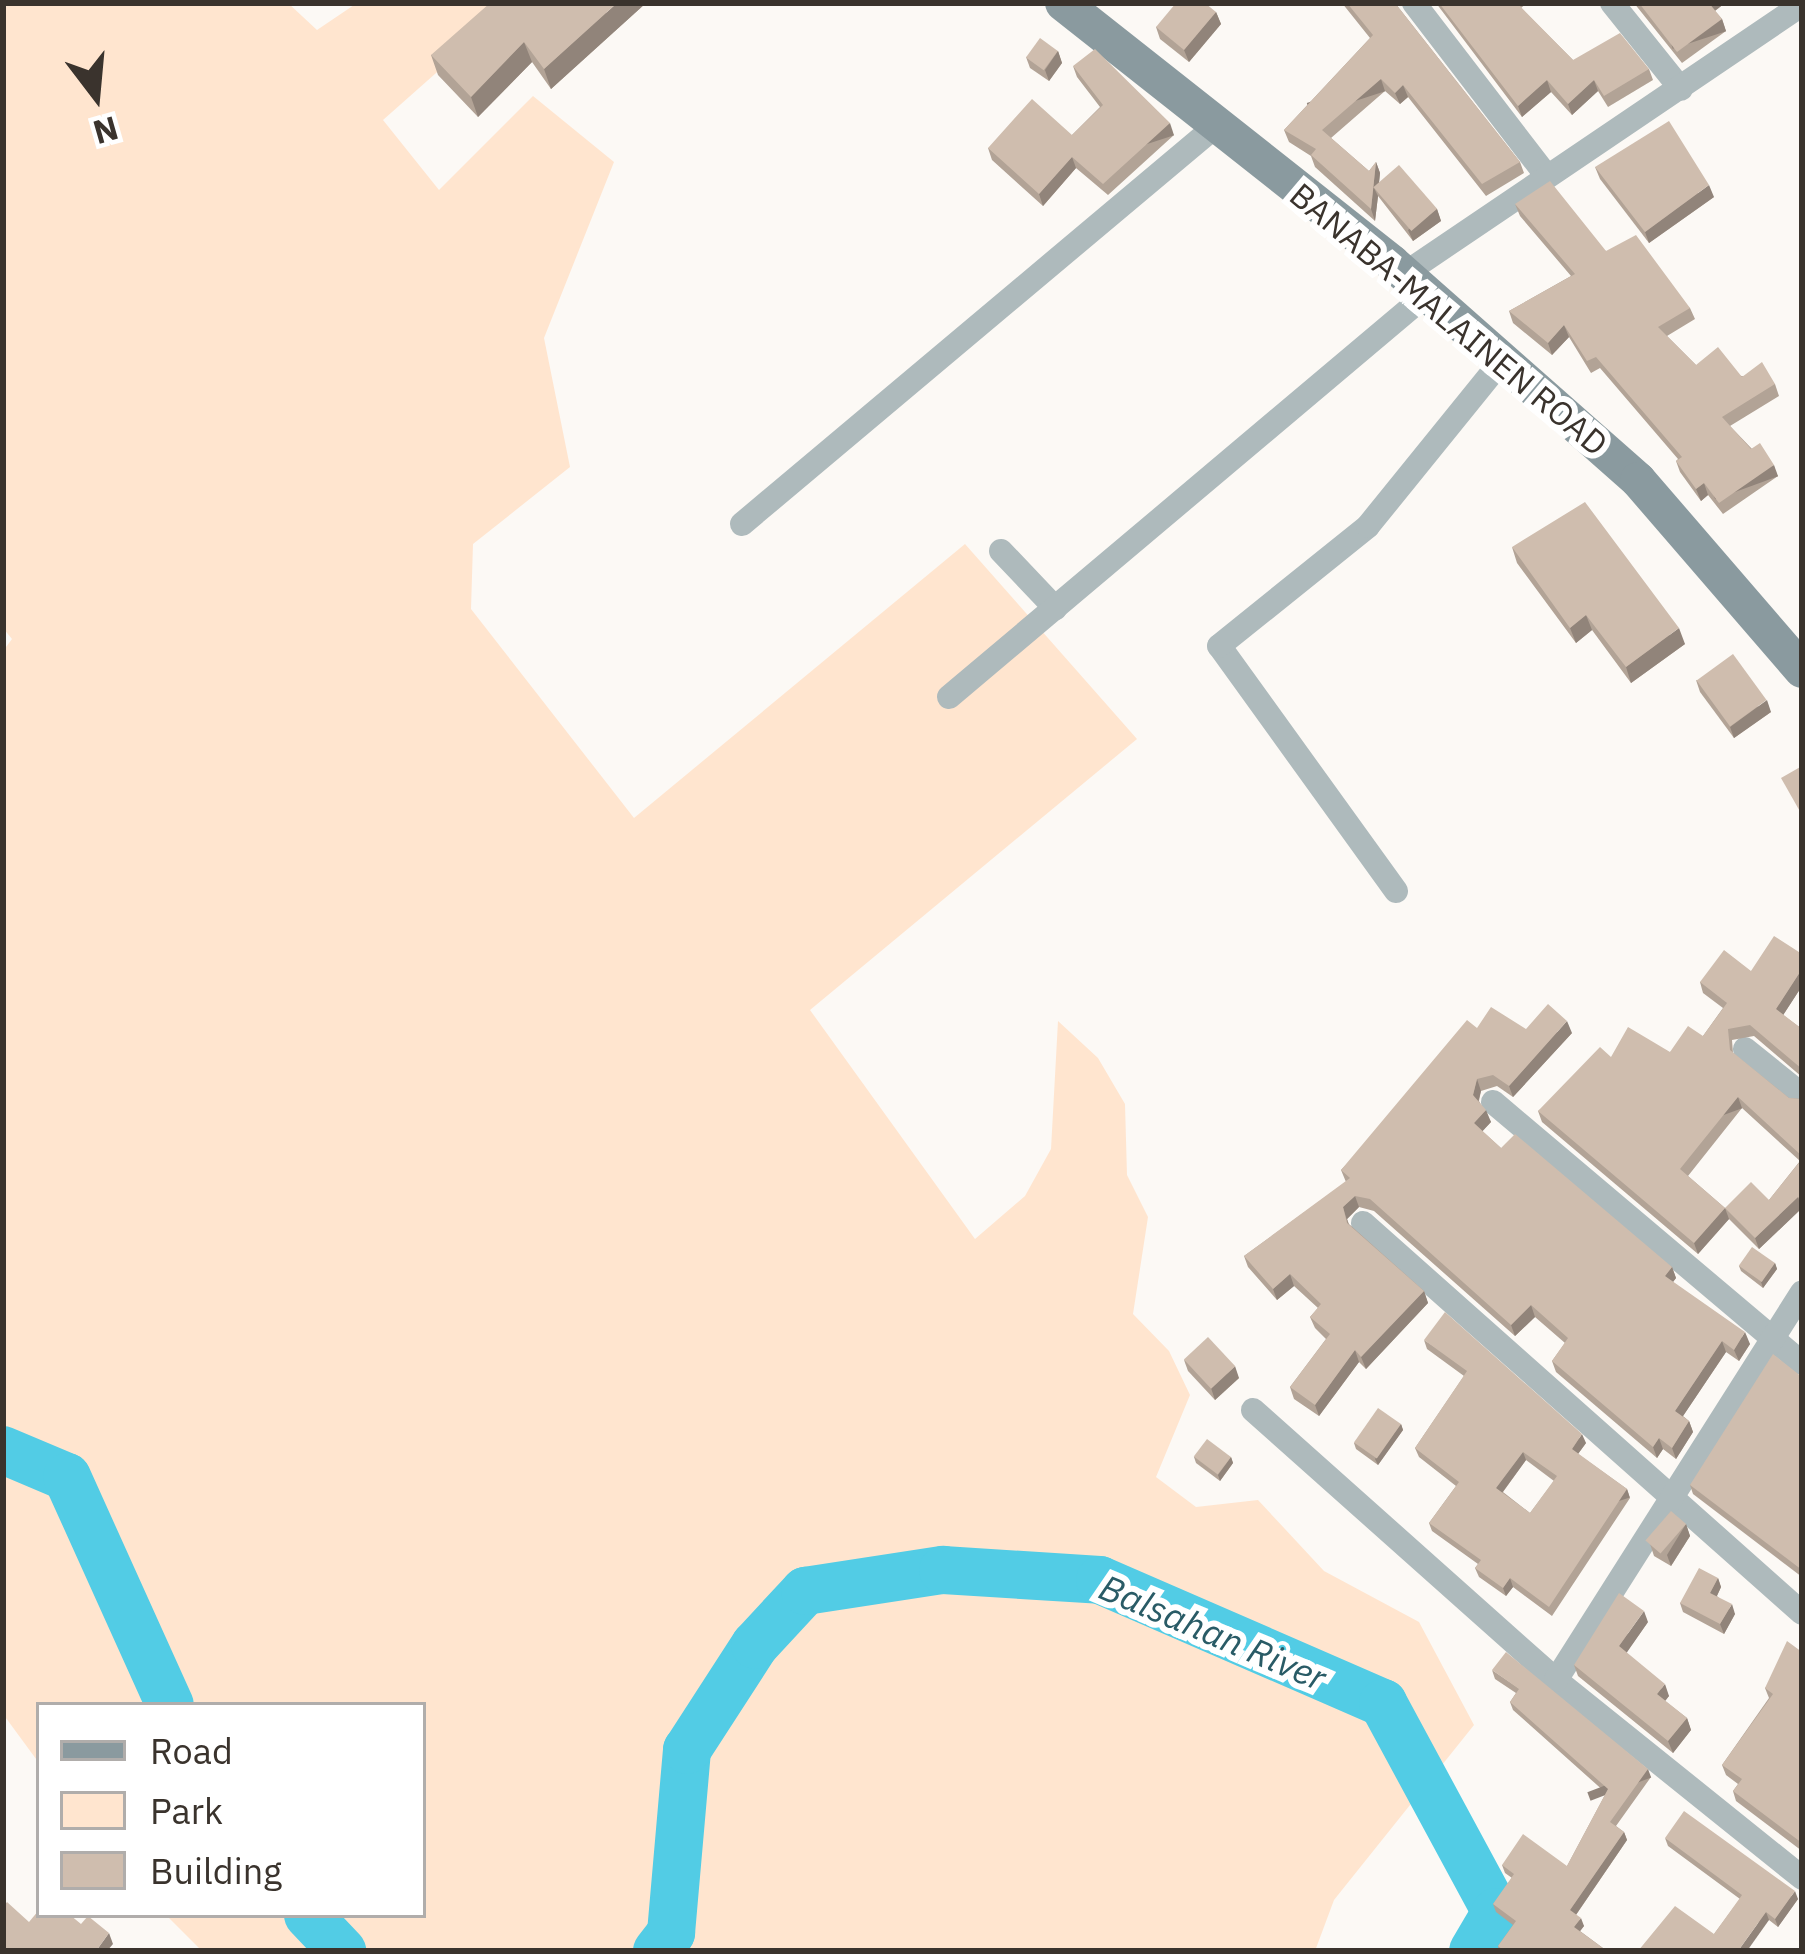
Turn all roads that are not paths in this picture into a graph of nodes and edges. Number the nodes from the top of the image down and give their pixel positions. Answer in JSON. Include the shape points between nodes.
{"nodes":[{"id":1,"x":1063,"y":3,"type":"edge"},
{"id":2,"x":1414,"y":3,"type":"edge"},
{"id":3,"x":1612,"y":3,"type":"edge"},
{"id":4,"x":1802,"y":4,"type":"edge"},
{"id":5,"x":1682,"y":89,"type":"junction"},
{"id":6,"x":1217,"y":125,"type":"junction"},
{"id":7,"x":1546,"y":175,"type":"junction"},
{"id":8,"x":1415,"y":285,"type":"junction"},
{"id":9,"x":1500,"y":363,"type":"junction"},
{"id":10,"x":742,"y":524,"type":"dead end"},
{"id":11,"x":1001,"y":551,"type":"dead end"},
{"id":12,"x":1055,"y":608,"type":"junction"},
{"id":13,"x":1802,"y":670,"type":"edge"},
{"id":14,"x":950,"y":698,"type":"dead end"},
{"id":15,"x":1396,"y":891,"type":"dead end"},
{"id":16,"x":1745,"y":1049,"type":"dead end"},
{"id":17,"x":1802,"y":1095,"type":"edge"},
{"id":18,"x":1493,"y":1102,"type":"dead end"},
{"id":19,"x":1363,"y":1223,"type":"dead end"},
{"id":20,"x":1802,"y":1292,"type":"edge"},
{"id":21,"x":1773,"y":1338,"type":"junction"},
{"id":22,"x":1802,"y":1363,"type":"edge"},
{"id":23,"x":1253,"y":1410,"type":"dead end"},
{"id":24,"x":1671,"y":1501,"type":"junction"},
{"id":25,"x":1802,"y":1613,"type":"edge"},
{"id":26,"x":1556,"y":1681,"type":"junction"},
{"id":27,"x":1802,"y":1878,"type":"edge"}],
"edges":[{"from":1,"to":6,"type":"street","name":"BANABA-MALAINEN ROAD"},
{"from":2,"to":7,"type":"street"},
{"from":3,"to":5,"type":"street"},
{"from":4,"to":5,"type":"street"},
{"from":5,"to":7,"type":"street"},
{"from":6,"to":8,"type":"street","name":"BANABA-MALAINEN ROAD"},
{"from":6,"to":10,"type":"street"},
{"from":7,"to":8,"type":"street"},
{"from":8,"to":9,"type":"street","name":"BANABA-MALAINEN ROAD"},
{"from":8,"to":12,"type":"street"},
{"from":9,"to":13,"type":"street","name":"BANABA-MALAINEN ROAD","via":[[1638,480]]},
{"from":9,"to":15,"type":"street","via":[[1368,526],[1219,646]]},
{"from":11,"to":12,"type":"street"},
{"from":12,"to":14,"type":"street"},
{"from":16,"to":17,"type":"street"},
{"from":18,"to":21,"type":"street"},
{"from":19,"to":24,"type":"street"},
{"from":20,"to":21,"type":"street"},
{"from":21,"to":22,"type":"street"},
{"from":21,"to":24,"type":"street"},
{"from":23,"to":26,"type":"street"},
{"from":24,"to":25,"type":"street"},
{"from":24,"to":26,"type":"street"},
{"from":26,"to":27,"type":"street"}]}
